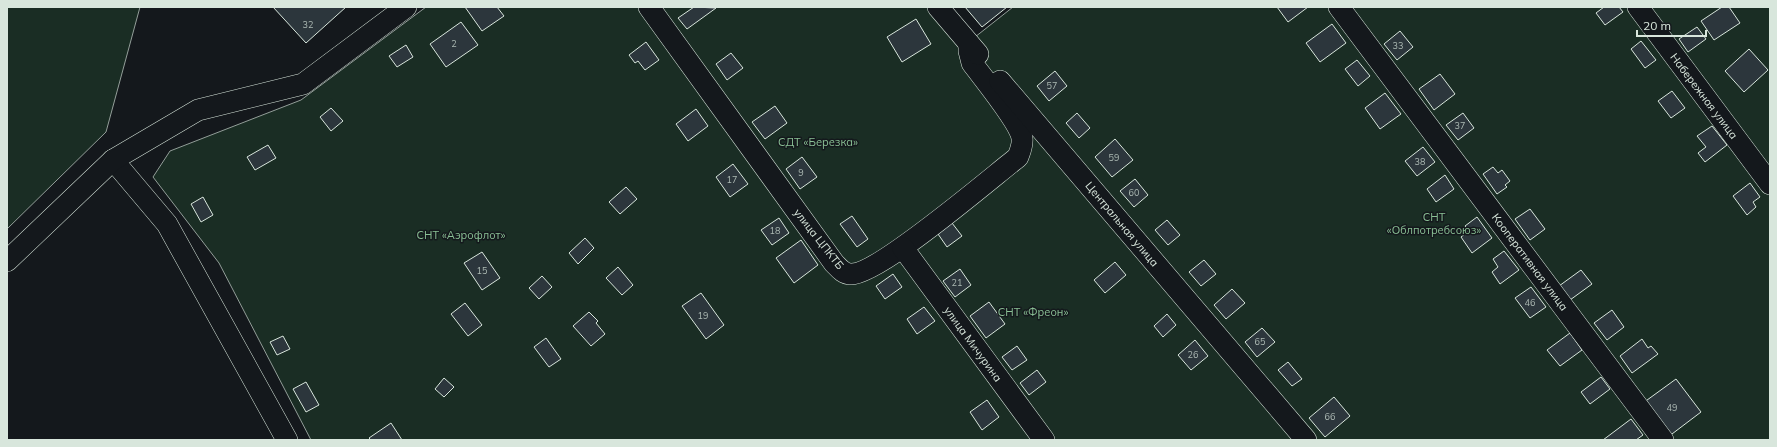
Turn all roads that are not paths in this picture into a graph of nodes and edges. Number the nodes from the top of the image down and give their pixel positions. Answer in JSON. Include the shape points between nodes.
{"nodes":[{"id":1,"x":406,"y":7,"type":"edge"},
{"id":2,"x":649,"y":7,"type":"edge"},
{"id":3,"x":938,"y":7,"type":"edge"},
{"id":4,"x":1340,"y":7,"type":"edge"},
{"id":5,"x":1638,"y":7,"type":"edge"},
{"id":6,"x":969,"y":44,"type":"junction"},
{"id":7,"x":113,"y":160,"type":"junction"},
{"id":8,"x":1770,"y":184,"type":"edge"},
{"id":9,"x":903,"y":248,"type":"junction"},
{"id":10,"x":7,"y":261,"type":"edge"},
{"id":11,"x":287,"y":440,"type":"edge"},
{"id":12,"x":1044,"y":440,"type":"edge"},
{"id":13,"x":1306,"y":440,"type":"edge"},
{"id":14,"x":1663,"y":440,"type":"edge"}],
"edges":[{"from":1,"to":7,"type":"street","via":[[303,84],[198,110]]},
{"from":2,"to":9,"type":"street","name":"улица ЦПКТБ","via":[[842,272],[861,272]]},
{"from":3,"to":6,"type":"street","name":"Центральная улица"},
{"from":4,"to":14,"type":"street","name":"Кооперативная улица"},
{"from":5,"to":8,"type":"street","name":"Набережная улица"},
{"from":6,"to":9,"type":"street","name":"улица ЦПКТБ","via":[[972,63],[1018,125],[1022,138],[1018,157]]},
{"from":6,"to":13,"type":"street","name":"Центральная улица"},
{"from":7,"to":10,"type":"street"},
{"from":7,"to":11,"type":"street","via":[[167,224]]},
{"from":9,"to":12,"type":"street","name":"улица Мичурина"}]}
